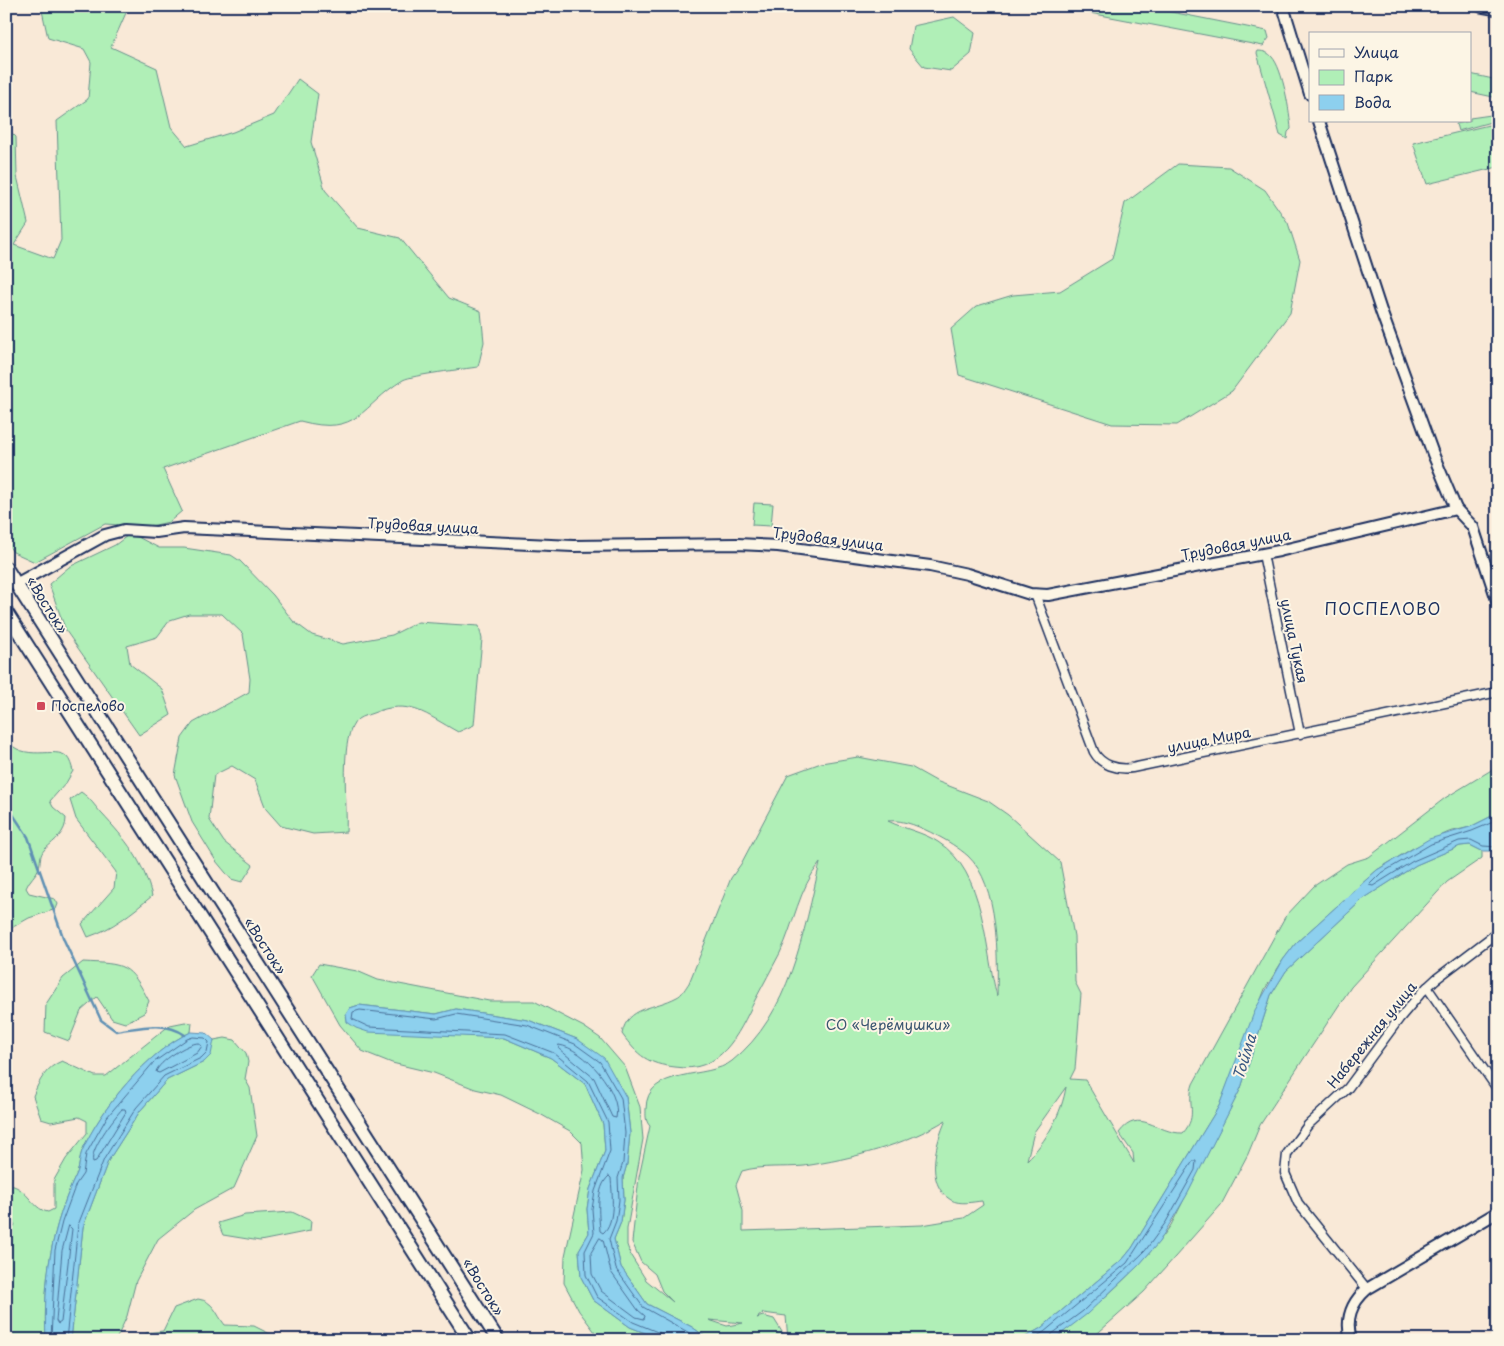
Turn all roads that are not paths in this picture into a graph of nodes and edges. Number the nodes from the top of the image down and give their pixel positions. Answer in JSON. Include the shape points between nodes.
{"nodes":[{"id":1,"x":1283,"y":6,"type":"edge"},
{"id":2,"x":1481,"y":6,"type":"edge"},
{"id":3,"x":1498,"y":10,"type":"edge"},
{"id":4,"x":1309,"y":91,"type":"edge"},
{"id":5,"x":1319,"y":122,"type":"edge"},
{"id":6,"x":1456,"y":509,"type":"junction"},
{"id":7,"x":1263,"y":554,"type":"junction"},
{"id":8,"x":6,"y":568,"type":"edge"},
{"id":9,"x":16,"y":584,"type":"junction"},
{"id":10,"x":1035,"y":594,"type":"junction"},
{"id":11,"x":1498,"y":602,"type":"edge"},
{"id":12,"x":6,"y":612,"type":"edge"},
{"id":13,"x":1498,"y":692,"type":"edge"},
{"id":14,"x":1300,"y":734,"type":"junction"},
{"id":15,"x":1498,"y":932,"type":"edge"},
{"id":16,"x":1427,"y":987,"type":"junction"},
{"id":17,"x":1498,"y":1090,"type":"edge"},
{"id":18,"x":1498,"y":1212,"type":"edge"},
{"id":19,"x":1367,"y":1289,"type":"junction"},
{"id":20,"x":470,"y":1340,"type":"edge"},
{"id":21,"x":498,"y":1340,"type":"edge"},
{"id":22,"x":1351,"y":1340,"type":"edge"}],
"edges":[{"from":1,"to":4,"type":"street"},
{"from":2,"to":3,"type":"main road"},
{"from":5,"to":6,"type":"street","via":[[1385,320]]},
{"from":6,"to":7,"type":"street","name":"Трудовая улица"},
{"from":6,"to":11,"type":"street","via":[[1474,527]]},
{"from":7,"to":10,"type":"street","name":"Трудовая улица","via":[[1063,592]]},
{"from":7,"to":14,"type":"street","name":"улица Тукая"},
{"from":8,"to":9,"type":"main road","name":"«Восток»"},
{"from":9,"to":10,"type":"street","name":"Трудовая улица","via":[[105,535],[124,530],[165,532],[184,528],[573,546],[778,546],[930,566]]},
{"from":9,"to":21,"type":"main road","name":"«Восток»"},
{"from":10,"to":14,"type":"street","name":"улица Мира","via":[[1094,752],[1106,764],[1132,768]]},
{"from":12,"to":20,"type":"main road"},
{"from":13,"to":14,"type":"street","name":"улица Мира"},
{"from":15,"to":16,"type":"street","name":"Набережная улица"},
{"from":16,"to":17,"type":"street"},
{"from":16,"to":19,"type":"street","name":"Набережная улица","via":[[1348,1088],[1297,1138],[1285,1161],[1285,1173],[1298,1203]]},
{"from":18,"to":19,"type":"street"},
{"from":19,"to":22,"type":"street","via":[[1357,1298],[1350,1312]]}]}
